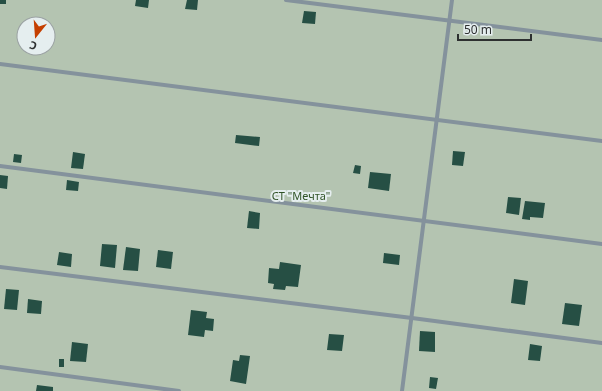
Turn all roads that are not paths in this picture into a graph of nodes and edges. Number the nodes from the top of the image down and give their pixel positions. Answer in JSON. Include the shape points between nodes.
{"nodes":[{"id":1,"x":286,"y":0,"type":"edge"},
{"id":2,"x":452,"y":0,"type":"edge"},
{"id":3,"x":450,"y":21,"type":"junction"},
{"id":4,"x":602,"y":40,"type":"edge"},
{"id":5,"x":0,"y":64,"type":"edge"},
{"id":6,"x":437,"y":120,"type":"junction"},
{"id":7,"x":602,"y":141,"type":"edge"},
{"id":8,"x":0,"y":166,"type":"edge"},
{"id":9,"x":424,"y":221,"type":"junction"},
{"id":10,"x":602,"y":244,"type":"edge"},
{"id":11,"x":0,"y":267,"type":"edge"},
{"id":12,"x":412,"y":318,"type":"junction"},
{"id":13,"x":602,"y":344,"type":"edge"},
{"id":14,"x":0,"y":367,"type":"edge"},
{"id":15,"x":179,"y":391,"type":"edge"},
{"id":16,"x":402,"y":391,"type":"edge"}],
"edges":[{"from":1,"to":3,"type":"lane"},
{"from":2,"to":3,"type":"lane"},
{"from":3,"to":4,"type":"lane"},
{"from":3,"to":6,"type":"lane"},
{"from":5,"to":6,"type":"lane"},
{"from":6,"to":7,"type":"lane"},
{"from":6,"to":9,"type":"lane"},
{"from":8,"to":9,"type":"lane"},
{"from":9,"to":10,"type":"lane"},
{"from":9,"to":12,"type":"lane"},
{"from":11,"to":12,"type":"lane"},
{"from":12,"to":13,"type":"lane"},
{"from":12,"to":16,"type":"lane"},
{"from":14,"to":15,"type":"lane"}]}
